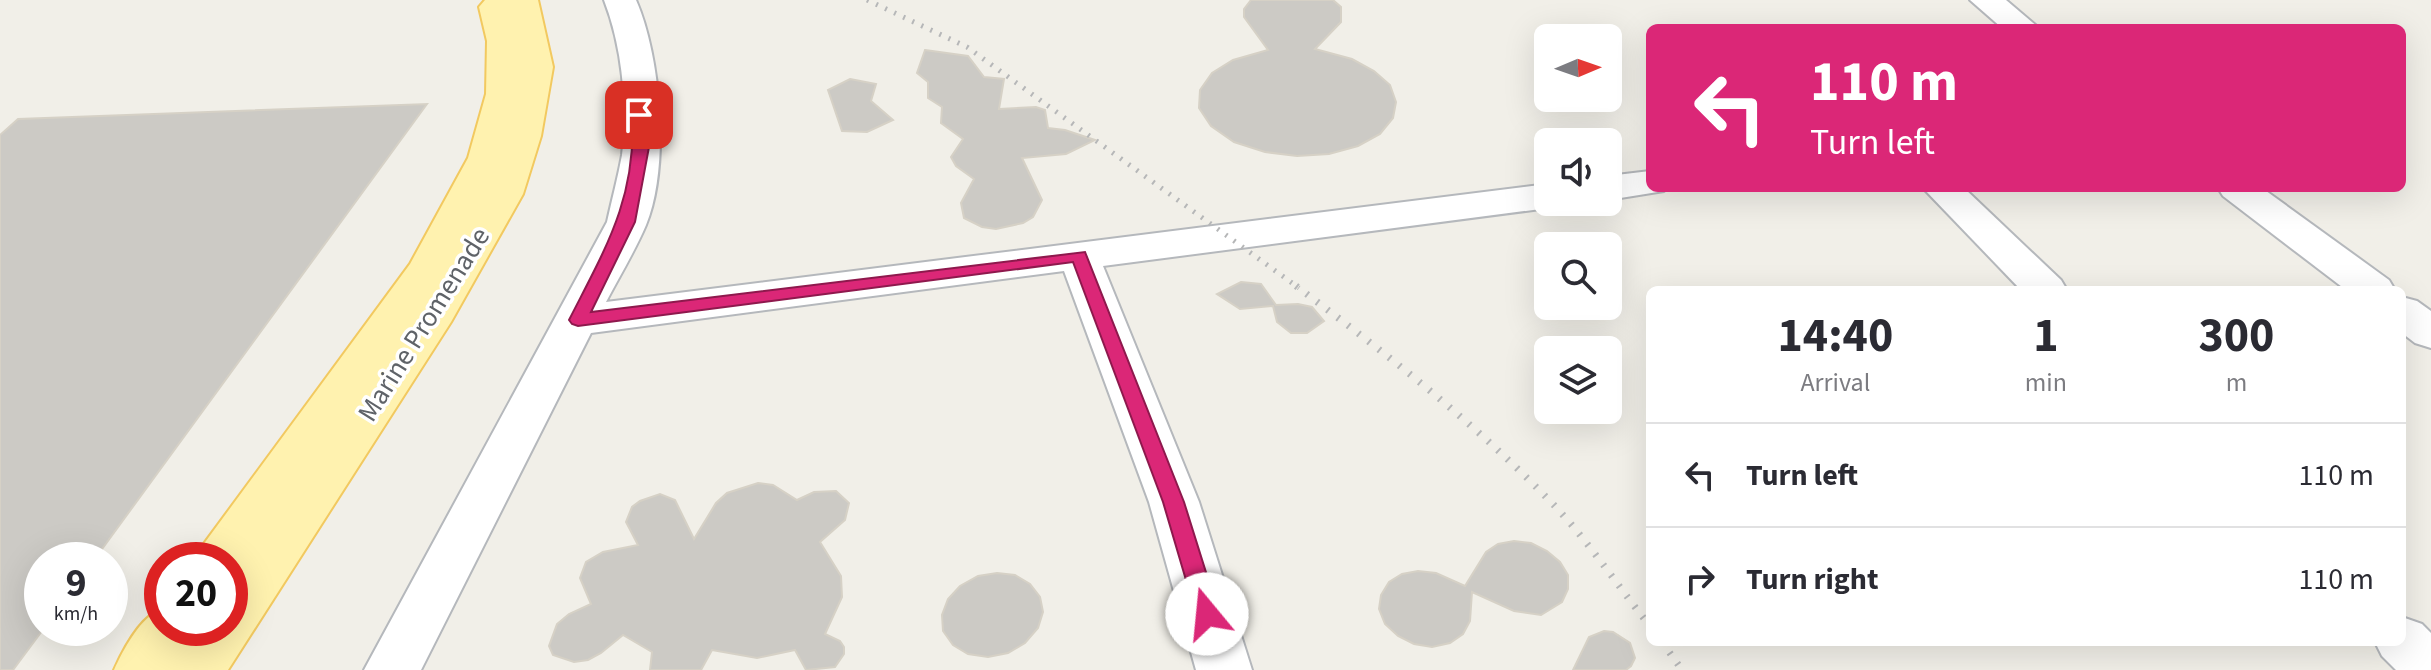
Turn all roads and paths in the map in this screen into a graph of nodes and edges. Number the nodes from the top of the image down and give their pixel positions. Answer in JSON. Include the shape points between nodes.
{"nodes":[{"id":1,"x":493,"y":0,"type":"edge"},
{"id":2,"x":522,"y":0,"type":"edge"},
{"id":3,"x":620,"y":0,"type":"edge"},
{"id":4,"x":1986,"y":0,"type":"edge"},
{"id":5,"x":2018,"y":24,"type":"edge"},
{"id":6,"x":1646,"y":183,"type":"edge"},
{"id":7,"x":1622,"y":186,"type":"edge"},
{"id":8,"x":1946,"y":192,"type":"edge"},
{"id":9,"x":2242,"y":192,"type":"edge"},
{"id":10,"x":1534,"y":198,"type":"edge"},
{"id":11,"x":1079,"y":256,"type":"junction"},
{"id":12,"x":2042,"y":286,"type":"edge"},
{"id":13,"x":2369,"y":286,"type":"edge"},
{"id":14,"x":2406,"y":314,"type":"edge"},
{"id":15,"x":578,"y":320,"type":"junction"},
{"id":16,"x":2431,"y":333,"type":"edge"},
{"id":17,"x":234,"y":542,"type":"edge"},
{"id":18,"x":248,"y":593,"type":"edge"},
{"id":19,"x":2406,"y":644,"type":"edge"},
{"id":20,"x":159,"y":646,"type":"edge"},
{"id":21,"x":213,"y":646,"type":"edge"},
{"id":22,"x":2431,"y":669,"type":"edge"},
{"id":23,"x":142,"y":670,"type":"edge"},
{"id":24,"x":197,"y":670,"type":"edge"},
{"id":25,"x":392,"y":670,"type":"edge"},
{"id":26,"x":1224,"y":670,"type":"edge"}],
"edges":[{"from":1,"to":17,"type":"main road","name":"Marine Promenade","via":[[504,41],[504,94],[487,158],[428,268]]},
{"from":2,"to":18,"type":"main road","name":"Marine Promenade","via":[[536,67],[523,136],[504,194],[429,322]]},
{"from":3,"to":15,"type":"street","via":[[628,17],[638,84],[641,147],[627,222]]},
{"from":4,"to":5,"type":"street"},
{"from":6,"to":7,"type":"street"},
{"from":8,"to":12,"type":"street"},
{"from":9,"to":13,"type":"street"},
{"from":10,"to":11,"type":"street"},
{"from":11,"to":15,"type":"street"},
{"from":11,"to":26,"type":"street","via":[[1174,502]]},
{"from":14,"to":16,"type":"street"},
{"from":15,"to":25,"type":"street"},
{"from":19,"to":22,"type":"street"},
{"from":20,"to":23,"type":"main road"},
{"from":21,"to":24,"type":"main road"}]}
